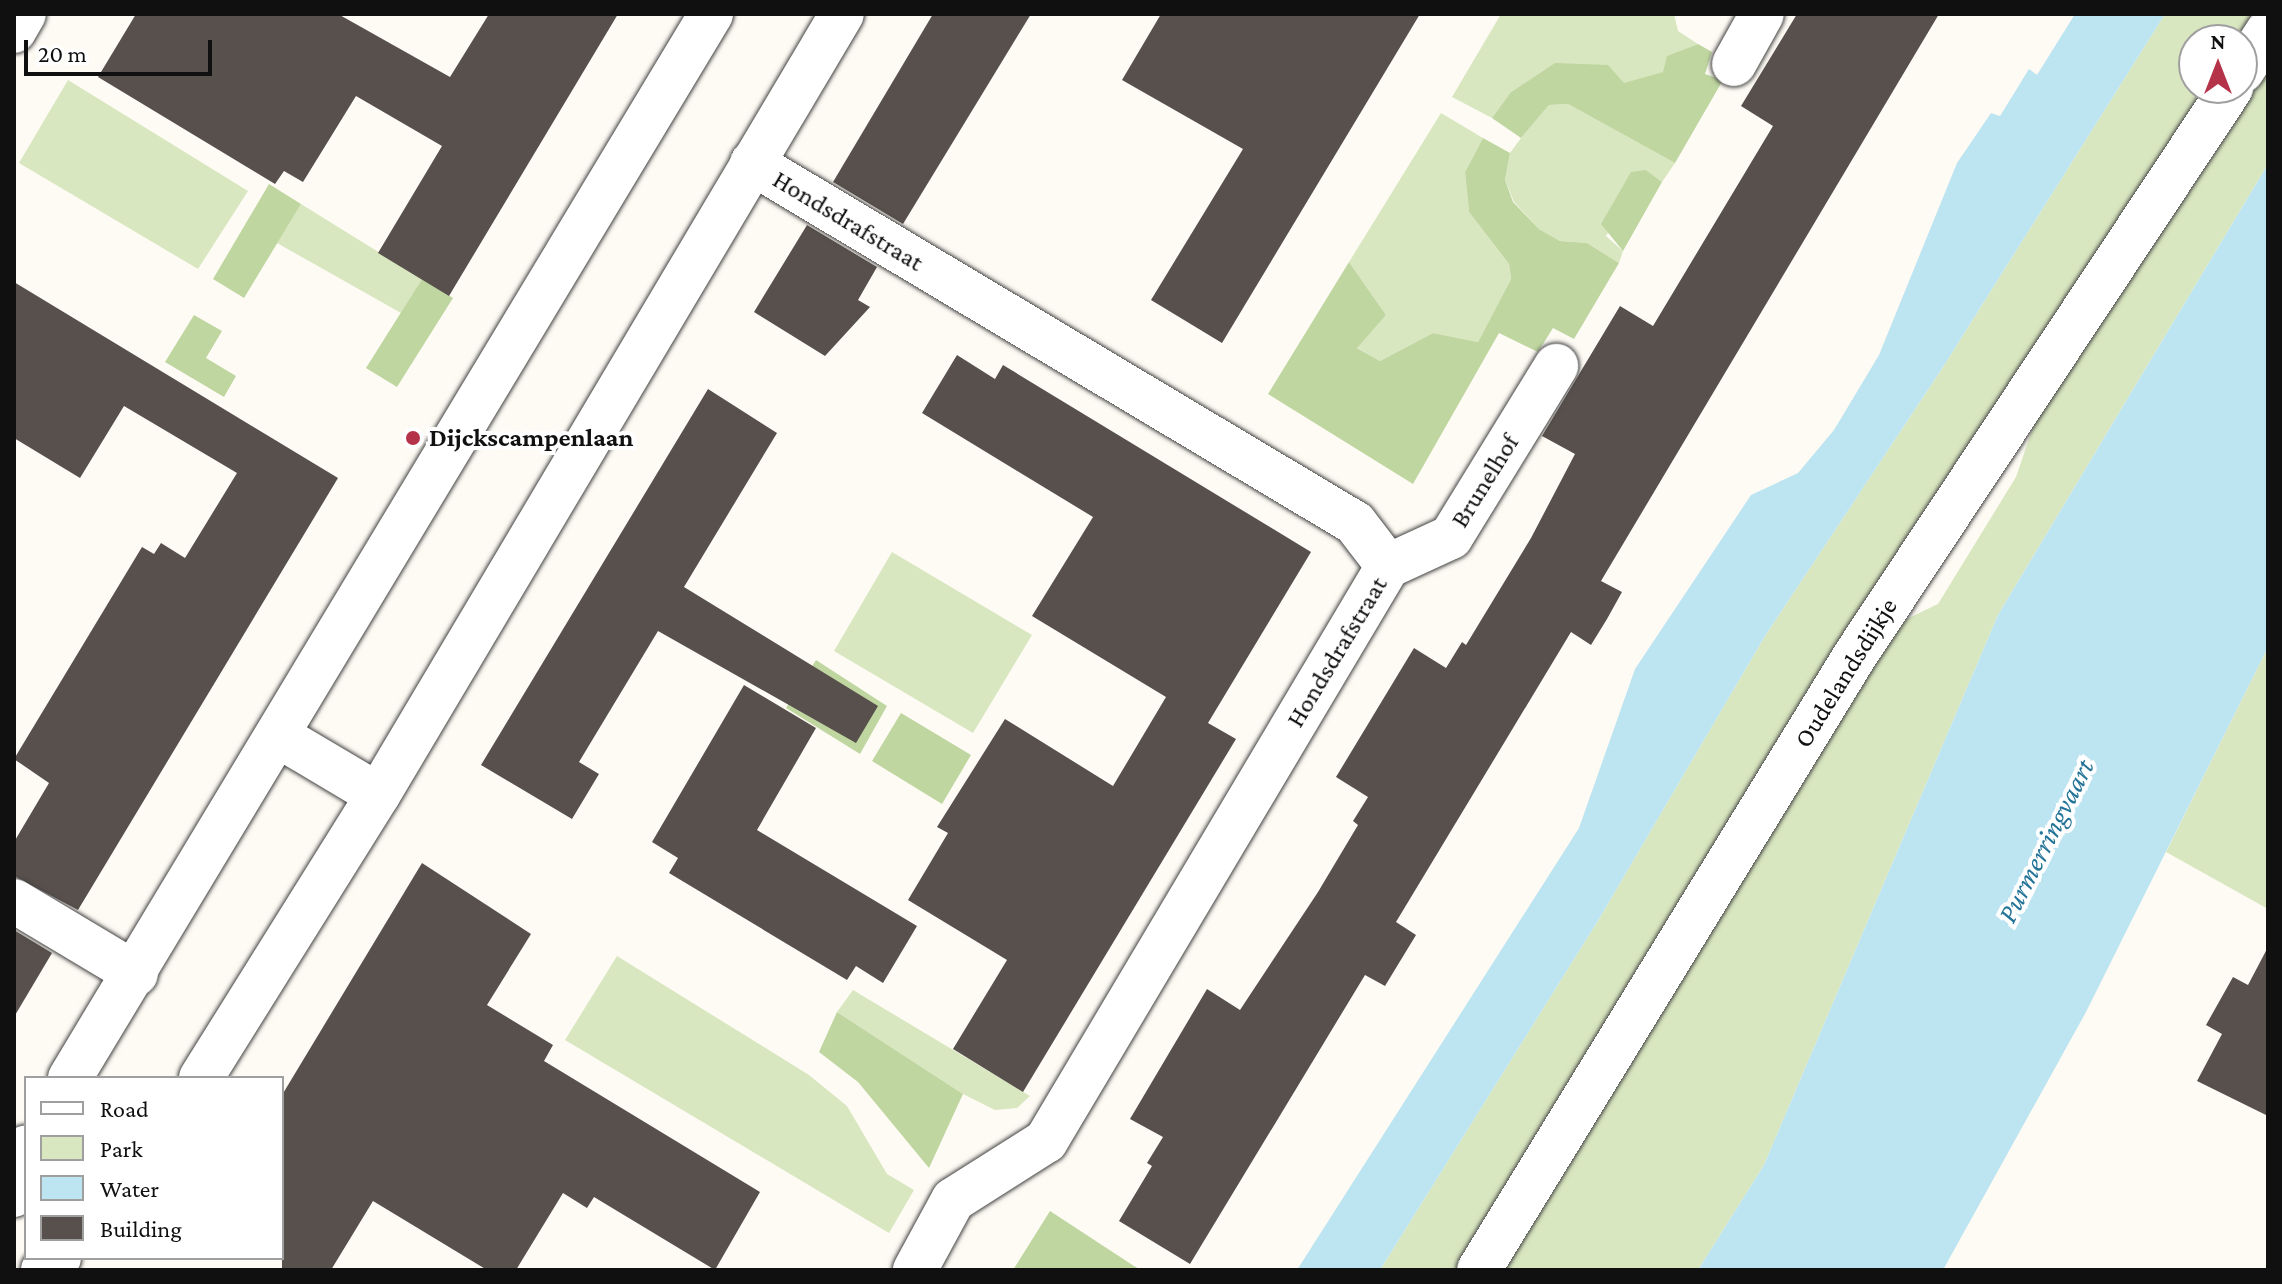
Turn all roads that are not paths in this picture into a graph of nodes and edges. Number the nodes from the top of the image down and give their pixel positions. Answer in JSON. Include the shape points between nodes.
{"nodes":[{"id":1,"x":24,"y":14,"type":"edge"},
{"id":2,"x":711,"y":14,"type":"edge"},
{"id":3,"x":842,"y":14,"type":"edge"},
{"id":4,"x":1762,"y":14,"type":"edge"},
{"id":5,"x":14,"y":31,"type":"edge"},
{"id":6,"x":1734,"y":64,"type":"dead end"},
{"id":7,"x":2220,"y":104,"type":"edge"},
{"id":8,"x":752,"y":163,"type":"junction"},
{"id":9,"x":1556,"y":366,"type":"dead end"},
{"id":10,"x":1388,"y":566,"type":"junction"},
{"id":11,"x":277,"y":735,"type":"junction"},
{"id":12,"x":378,"y":795,"type":"junction"},
{"id":13,"x":14,"y":901,"type":"edge"},
{"id":14,"x":136,"y":974,"type":"junction"},
{"id":15,"x":71,"y":1076,"type":"edge"},
{"id":16,"x":202,"y":1076,"type":"edge"},
{"id":17,"x":24,"y":1155,"type":"edge"},
{"id":18,"x":14,"y":1195,"type":"edge"},
{"id":19,"x":915,"y":1270,"type":"edge"},
{"id":20,"x":1479,"y":1270,"type":"edge"}],
"edges":[{"from":1,"to":5,"type":"street"},
{"from":2,"to":11,"type":"street"},
{"from":3,"to":8,"type":"street"},
{"from":4,"to":6,"type":"street"},
{"from":7,"to":20,"type":"street","name":"Oudelandsdijkje","via":[[1854,657]]},
{"from":8,"to":10,"type":"street","name":"Hondsdrafstraat","via":[[1355,523]]},
{"from":8,"to":12,"type":"street"},
{"from":9,"to":10,"type":"street","name":"Brunelhof","via":[[1451,537]]},
{"from":10,"to":19,"type":"street","name":"Hondsdrafstraat","via":[[1046,1141],[953,1200]]},
{"from":11,"to":12,"type":"street"},
{"from":11,"to":14,"type":"street"},
{"from":12,"to":16,"type":"street"},
{"from":13,"to":14,"type":"street"},
{"from":14,"to":15,"type":"street"},
{"from":17,"to":18,"type":"street"}]}
